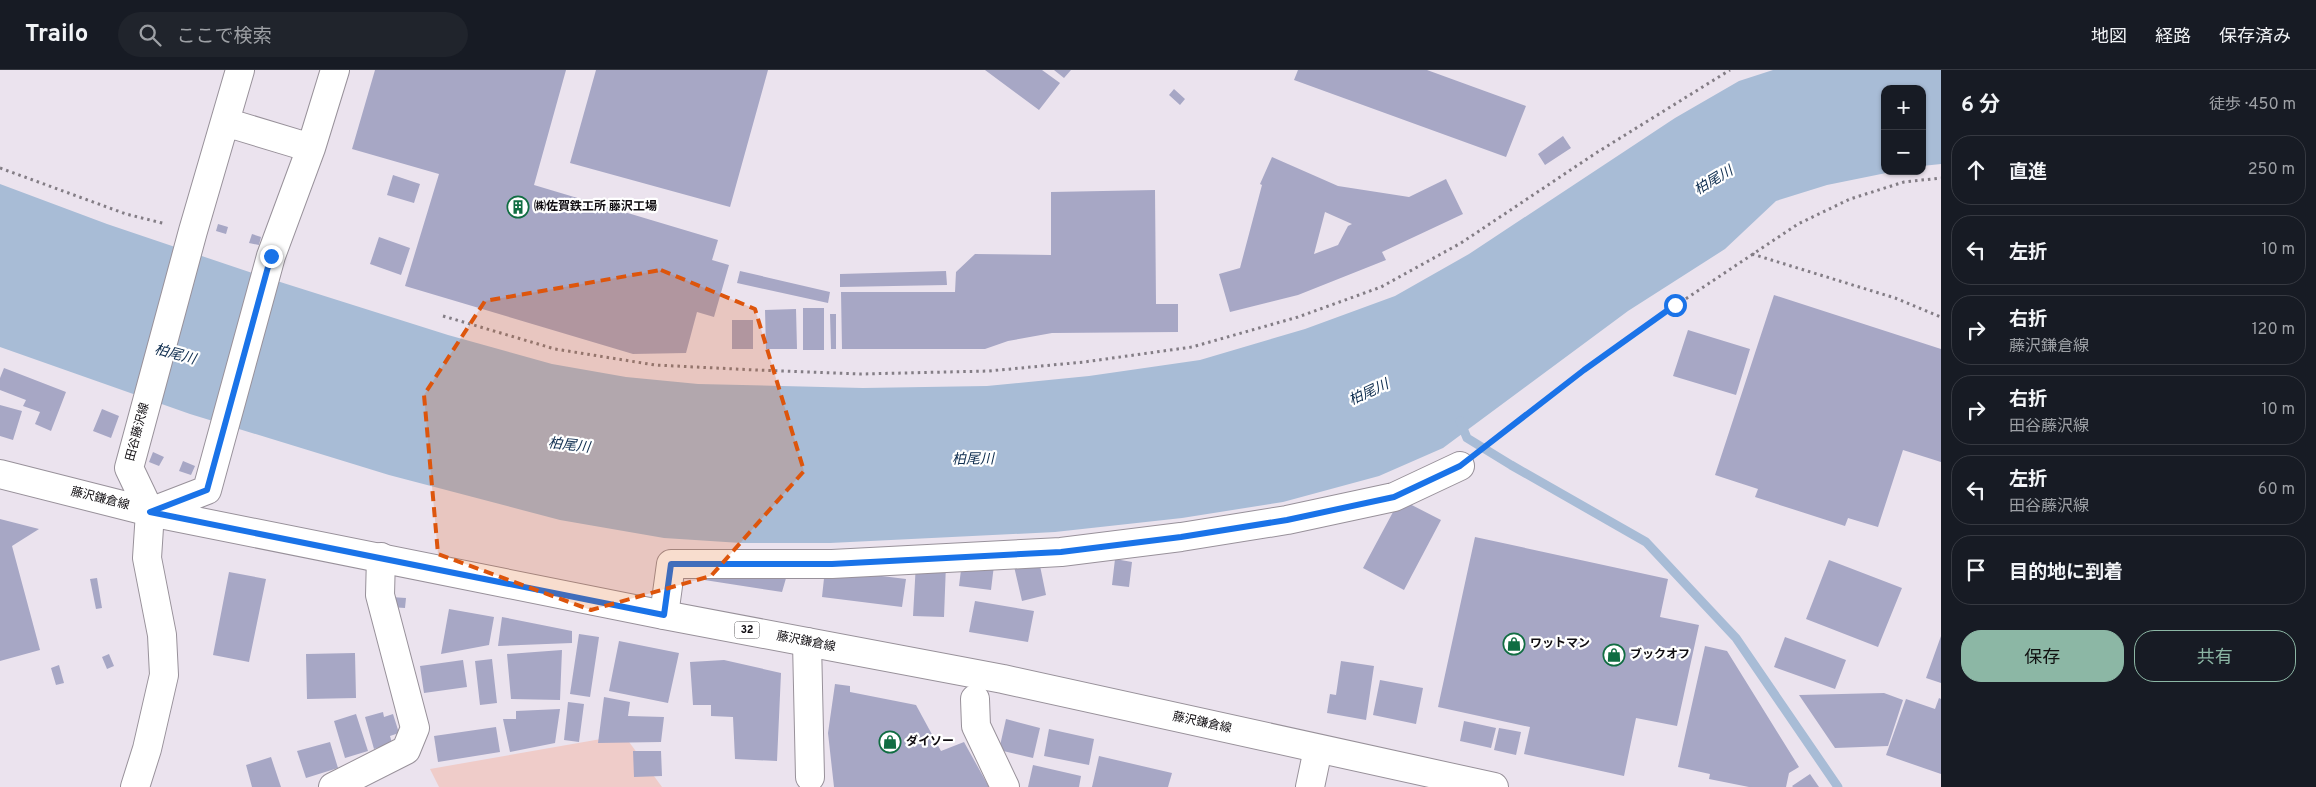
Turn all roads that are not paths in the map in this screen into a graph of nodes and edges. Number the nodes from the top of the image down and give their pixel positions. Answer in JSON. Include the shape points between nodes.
{"nodes":[{"id":1,"x":332,"y":73,"type":"edge"},
{"id":2,"x":241,"y":75,"type":"edge"},
{"id":3,"x":225,"y":122,"type":"junction"},
{"id":4,"x":311,"y":148,"type":"junction"},
{"id":5,"x":1460,"y":466,"type":"road end"},
{"id":6,"x":0,"y":474,"type":"edge"},
{"id":7,"x":150,"y":512,"type":"junction"},
{"id":8,"x":381,"y":557,"type":"junction"},
{"id":9,"x":664,"y":615,"type":"junction"},
{"id":10,"x":806,"y":642,"type":"junction"},
{"id":11,"x":975,"y":699,"type":"dead end"},
{"id":12,"x":1318,"y":749,"type":"junction"},
{"id":13,"x":166,"y":750,"type":"dead end"},
{"id":14,"x":810,"y":777,"type":"dead end"},
{"id":15,"x":134,"y":787,"type":"edge"},
{"id":16,"x":155,"y":787,"type":"edge"},
{"id":17,"x":333,"y":787,"type":"edge"},
{"id":18,"x":1005,"y":787,"type":"edge"},
{"id":19,"x":1310,"y":787,"type":"edge"},
{"id":20,"x":1494,"y":787,"type":"edge"}],
"edges":[{"from":1,"to":4,"type":"main road"},
{"from":2,"to":3,"type":"main road","name":"田谷藤沢線"},
{"from":3,"to":4,"type":"main road"},
{"from":3,"to":7,"type":"main road","name":"田谷藤沢線","via":[[128,468]]},
{"from":4,"to":7,"type":"main road","via":[[271,256],[207,490]]},
{"from":5,"to":9,"type":"main road","via":[[1394,497],[1287,520],[1061,552],[832,564],[671,564]]},
{"from":6,"to":7,"type":"main road","name":"藤沢鎌倉線","number":"32"},
{"from":7,"to":8,"type":"main road","name":"藤沢鎌倉線","number":"32"},
{"from":7,"to":15,"type":"main road","via":[[147,558],[162,635],[164,675],[147,749]]},
{"from":8,"to":9,"type":"main road","name":"藤沢鎌倉線","number":"32"},
{"from":8,"to":17,"type":"main road","via":[[380,595],[415,728],[406,750]]},
{"from":9,"to":10,"type":"main road","name":"藤沢鎌倉線","number":"32"},
{"from":10,"to":12,"type":"main road","name":"藤沢鎌倉線","number":"32","via":[[1003,679]]},
{"from":10,"to":14,"type":"main road"},
{"from":11,"to":18,"type":"main road","via":[[976,726]]},
{"from":12,"to":19,"type":"main road"},
{"from":12,"to":20,"type":"main road","name":"藤沢鎌倉線","number":"32"},
{"from":13,"to":16,"type":"main road"}]}
